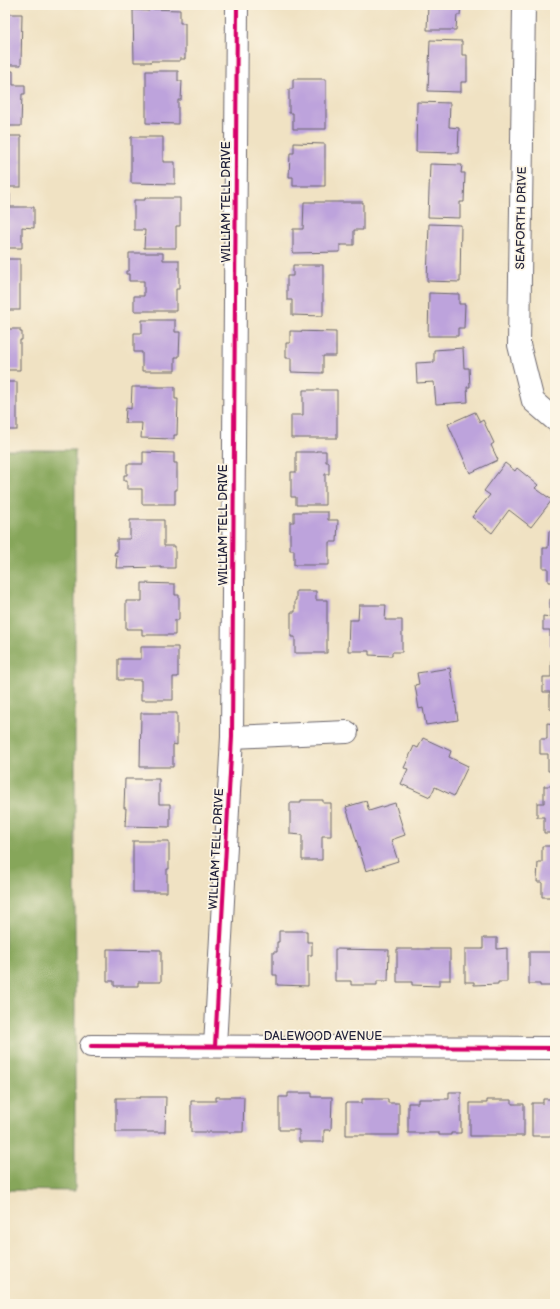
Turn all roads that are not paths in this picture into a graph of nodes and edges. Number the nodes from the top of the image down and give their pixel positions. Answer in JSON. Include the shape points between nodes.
{"nodes":[{"id":1,"x":237,"y":5,"type":"edge"},
{"id":2,"x":524,"y":5,"type":"edge"},
{"id":3,"x":555,"y":420,"type":"edge"},
{"id":4,"x":348,"y":732,"type":"dead end"},
{"id":5,"x":232,"y":737,"type":"junction"},
{"id":6,"x":91,"y":1046,"type":"dead end"},
{"id":7,"x":215,"y":1046,"type":"junction"},
{"id":8,"x":555,"y":1048,"type":"edge"}],
"edges":[{"from":1,"to":5,"type":"street","name":"WILLIAM TELL DRIVE"},
{"from":2,"to":3,"type":"street","name":"SEAFORTH DRIVE","via":[[519,345],[533,401]]},
{"from":4,"to":5,"type":"street"},
{"from":5,"to":7,"type":"street","name":"WILLIAM TELL DRIVE"},
{"from":6,"to":7,"type":"street","name":"DALEWOOD AVENUE"},
{"from":7,"to":8,"type":"street","name":"DALEWOOD AVENUE"}]}
